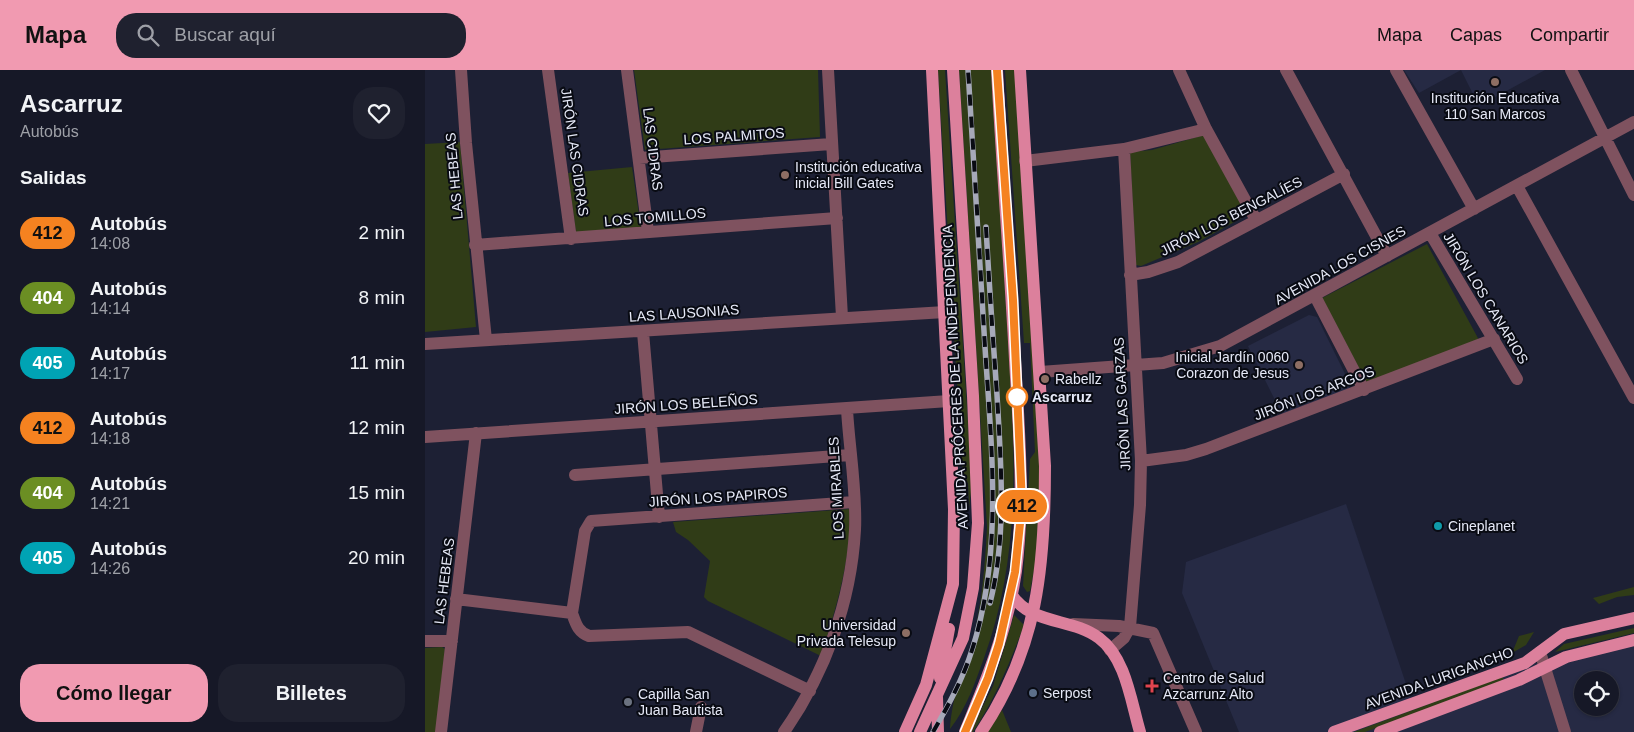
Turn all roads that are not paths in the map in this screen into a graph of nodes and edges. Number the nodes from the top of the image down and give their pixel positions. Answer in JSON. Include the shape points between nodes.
{"nodes":[{"id":1,"x":461,"y":70,"type":"edge"},
{"id":2,"x":548,"y":70,"type":"edge"},
{"id":3,"x":627,"y":70,"type":"edge"},
{"id":4,"x":827,"y":70,"type":"edge"},
{"id":5,"x":932,"y":70,"type":"edge"},
{"id":6,"x":953,"y":70,"type":"edge"},
{"id":7,"x":997,"y":70,"type":"edge"},
{"id":8,"x":1019,"y":70,"type":"edge"},
{"id":9,"x":1179,"y":70,"type":"edge"},
{"id":10,"x":1286,"y":70,"type":"edge"},
{"id":11,"x":1396,"y":70,"type":"edge"},
{"id":12,"x":1571,"y":70,"type":"edge"},
{"id":13,"x":1634,"y":122,"type":"edge"},
{"id":14,"x":1206,"y":129,"type":"junction"},
{"id":15,"x":1605,"y":138,"type":"junction"},
{"id":16,"x":831,"y":144,"type":"junction"},
{"id":17,"x":1124,"y":149,"type":"junction"},
{"id":18,"x":639,"y":158,"type":"junction"},
{"id":19,"x":1025,"y":161,"type":"junction"},
{"id":20,"x":1344,"y":174,"type":"junction"},
{"id":21,"x":1517,"y":186,"type":"junction"},
{"id":22,"x":1634,"y":195,"type":"edge"},
{"id":23,"x":1474,"y":209,"type":"junction"},
{"id":24,"x":837,"y":218,"type":"junction"},
{"id":25,"x":1256,"y":220,"type":"junction"},
{"id":26,"x":648,"y":232,"type":"junction"},
{"id":27,"x":1430,"y":233,"type":"junction"},
{"id":28,"x":571,"y":239,"type":"junction"},
{"id":29,"x":475,"y":245,"type":"junction"},
{"id":30,"x":1387,"y":256,"type":"junction"},
{"id":31,"x":1130,"y":275,"type":"junction"},
{"id":32,"x":1315,"y":296,"type":"junction"},
{"id":33,"x":945,"y":312,"type":"junction"},
{"id":34,"x":842,"y":317,"type":"junction"},
{"id":35,"x":643,"y":332,"type":"junction"},
{"id":36,"x":1494,"y":339,"type":"junction"},
{"id":37,"x":486,"y":340,"type":"junction"},
{"id":38,"x":425,"y":344,"type":"edge"},
{"id":39,"x":1136,"y":366,"type":"junction"},
{"id":40,"x":1040,"y":372,"type":"junction"},
{"id":41,"x":1517,"y":379,"type":"dead end"},
{"id":42,"x":1364,"y":390,"type":"junction"},
{"id":43,"x":1634,"y":398,"type":"edge"},
{"id":44,"x":949,"y":401,"type":"junction"},
{"id":45,"x":847,"y":409,"type":"junction"},
{"id":46,"x":651,"y":422,"type":"junction"},
{"id":47,"x":476,"y":433,"type":"junction"},
{"id":48,"x":425,"y":437,"type":"edge"},
{"id":49,"x":850,"y":455,"type":"junction"},
{"id":50,"x":1141,"y":461,"type":"junction"},
{"id":51,"x":654,"y":470,"type":"junction"},
{"id":52,"x":575,"y":475,"type":"dead end"},
{"id":53,"x":854,"y":502,"type":"junction"},
{"id":54,"x":659,"y":517,"type":"junction"},
{"id":55,"x":953,"y":584,"type":"junction"},
{"id":56,"x":1011,"y":594,"type":"junction"},
{"id":57,"x":457,"y":599,"type":"junction"},
{"id":58,"x":572,"y":613,"type":"junction"},
{"id":59,"x":1033,"y":614,"type":"junction"},
{"id":60,"x":1634,"y":618,"type":"edge"},
{"id":61,"x":1067,"y":624,"type":"junction"},
{"id":62,"x":1130,"y":627,"type":"junction"},
{"id":63,"x":1634,"y":640,"type":"edge"},
{"id":64,"x":425,"y":641,"type":"edge"},
{"id":65,"x":451,"y":641,"type":"junction"},
{"id":66,"x":1111,"y":650,"type":"junction"},
{"id":67,"x":1540,"y":652,"type":"junction"},
{"id":68,"x":1545,"y":668,"type":"junction"},
{"id":69,"x":810,"y":691,"type":"junction"},
{"id":70,"x":937,"y":696,"type":"junction"},
{"id":71,"x":701,"y":707,"type":"dead end"},
{"id":72,"x":441,"y":732,"type":"edge"},
{"id":73,"x":696,"y":732,"type":"edge"},
{"id":74,"x":784,"y":732,"type":"edge"},
{"id":75,"x":905,"y":732,"type":"edge"},
{"id":76,"x":919,"y":732,"type":"edge"},
{"id":77,"x":938,"y":732,"type":"edge"},
{"id":78,"x":965,"y":732,"type":"edge"},
{"id":79,"x":981,"y":732,"type":"edge"},
{"id":80,"x":1140,"y":732,"type":"edge"},
{"id":81,"x":1196,"y":732,"type":"edge"},
{"id":82,"x":1335,"y":732,"type":"edge"},
{"id":83,"x":1380,"y":732,"type":"edge"},
{"id":84,"x":1565,"y":732,"type":"edge"}],
"edges":[{"from":1,"to":29,"type":"street","name":"LAS HEBEAS"},
{"from":2,"to":28,"type":"street","name":"JIRÓN LAS CIDRAS"},
{"from":3,"to":18,"type":"street","name":"LAS CIDRAS"},
{"from":4,"to":16,"type":"street"},
{"from":5,"to":33,"type":"main road","name":"AVENIDA PRÓCERES DE LA INDEPENDENCIA"},
{"from":6,"to":70,"type":"main road","name":"AVENIDA PRÓCERES DE LA INDEPENDENCIA","via":[[978,524],[973,588],[964,632]]},
{"from":7,"to":56,"type":"main road","via":[[1022,480]]},
{"from":8,"to":19,"type":"main road"},
{"from":9,"to":14,"type":"street"},
{"from":10,"to":20,"type":"street"},
{"from":11,"to":23,"type":"street"},
{"from":12,"to":15,"type":"street"},
{"from":13,"to":15,"type":"street","name":"AVENIDA LOS CISNES"},
{"from":14,"to":17,"type":"street"},
{"from":14,"to":25,"type":"street"},
{"from":15,"to":21,"type":"street","name":"AVENIDA LOS CISNES"},
{"from":15,"to":22,"type":"street"},
{"from":16,"to":18,"type":"street","name":"LOS PALMITOS"},
{"from":16,"to":24,"type":"street"},
{"from":17,"to":19,"type":"street"},
{"from":17,"to":31,"type":"street","name":"JIRÓN LAS GARZAS"},
{"from":18,"to":26,"type":"street","name":"LAS CIDRAS"},
{"from":19,"to":40,"type":"main road"},
{"from":20,"to":25,"type":"street","name":"JIRÓN LOS BENGALÍES"},
{"from":20,"to":30,"type":"street"},
{"from":21,"to":23,"type":"street","name":"AVENIDA LOS CISNES"},
{"from":21,"to":43,"type":"street"},
{"from":23,"to":27,"type":"street","name":"AVENIDA LOS CISNES"},
{"from":24,"to":26,"type":"street","name":"LOS TOMILLOS"},
{"from":24,"to":34,"type":"street"},
{"from":25,"to":31,"type":"street","name":"JIRÓN LOS BENGALÍES","via":[[1164,268]]},
{"from":26,"to":28,"type":"street","name":"LOS TOMILLOS"},
{"from":27,"to":30,"type":"street","name":"AVENIDA LOS CISNES"},
{"from":27,"to":36,"type":"street","name":"JIRÓN LOS CANARIOS"},
{"from":28,"to":29,"type":"street","name":"LOS TOMILLOS"},
{"from":29,"to":37,"type":"street","name":"LAS HEBEAS"},
{"from":30,"to":32,"type":"street","name":"AVENIDA LOS CISNES"},
{"from":31,"to":39,"type":"street","name":"JIRÓN LAS GARZAS"},
{"from":32,"to":39,"type":"street","name":"AVENIDA LOS CISNES","via":[[1220,346],[1163,363]]},
{"from":32,"to":42,"type":"street"},
{"from":33,"to":34,"type":"street","name":"LAS LAUSONIAS"},
{"from":33,"to":44,"type":"main road","name":"AVENIDA PRÓCERES DE LA INDEPENDENCIA"},
{"from":34,"to":35,"type":"street","name":"LAS LAUSONIAS"},
{"from":35,"to":37,"type":"street","name":"LAS LAUSONIAS"},
{"from":35,"to":46,"type":"street"},
{"from":36,"to":41,"type":"street","name":"JIRÓN LOS CANARIOS"},
{"from":36,"to":42,"type":"street","name":"JIRÓN LOS ARGOS"},
{"from":37,"to":38,"type":"street","name":"LAS LAUSONIAS"},
{"from":39,"to":40,"type":"street","name":"AVENIDA LOS CISNES"},
{"from":39,"to":50,"type":"street","name":"JIRÓN LAS GARZAS"},
{"from":40,"to":59,"type":"main road","via":[[1045,494],[1041,567]]},
{"from":42,"to":50,"type":"street","name":"JIRÓN LOS ARGOS","via":[[1206,449]]},
{"from":44,"to":45,"type":"street","name":"JIRÓN LOS BELEÑOS"},
{"from":44,"to":55,"type":"main road","name":"AVENIDA PRÓCERES DE LA INDEPENDENCIA","via":[[954,509]]},
{"from":45,"to":46,"type":"street","name":"JIRÓN LOS BELEÑOS"},
{"from":45,"to":49,"type":"street","name":"LOS MIRABLES"},
{"from":46,"to":47,"type":"street","name":"JIRÓN LOS BELEÑOS"},
{"from":46,"to":51,"type":"street"},
{"from":47,"to":48,"type":"street","name":"JIRÓN LOS BELEÑOS"},
{"from":47,"to":57,"type":"street","name":"LAS HEBEAS"},
{"from":49,"to":51,"type":"street"},
{"from":49,"to":53,"type":"street","name":"LOS MIRABLES"},
{"from":50,"to":62,"type":"street","name":"JIRÓN LAS GARZAS"},
{"from":51,"to":52,"type":"street"},
{"from":51,"to":54,"type":"street"},
{"from":53,"to":54,"type":"street","name":"JIRÓN LOS PAPIROS"},
{"from":53,"to":69,"type":"street","name":"LOS MIRABLES","via":[[855,529],[847,590],[829,647]]},
{"from":54,"to":58,"type":"street","name":"JIRÓN LOS PAPIROS","via":[[591,521],[587,526]]},
{"from":55,"to":70,"type":"main road","via":[[951,619]]},
{"from":55,"to":75,"type":"main road","name":"AVENIDA PRÓCERES DE LA INDEPENDENCIA","via":[[925,685]]},
{"from":56,"to":59,"type":"main road","via":[[1020,607]]},
{"from":56,"to":78,"type":"main road","via":[[994,663]]},
{"from":57,"to":58,"type":"street"},
{"from":57,"to":65,"type":"street","name":"LAS HEBEAS"},
{"from":58,"to":69,"type":"street","via":[[577,627],[589,636],[688,632]]},
{"from":59,"to":61,"type":"main road"},
{"from":59,"to":79,"type":"main road","via":[[1027,642],[1012,680]]},
{"from":60,"to":67,"type":"main road","name":"AVENIDA LURIGANCHO","via":[[1571,632]]},
{"from":61,"to":62,"type":"street"},
{"from":61,"to":66,"type":"main road","via":[[1092,634]]},
{"from":62,"to":66,"type":"street"},
{"from":62,"to":81,"type":"street","via":[[1155,634]]},
{"from":63,"to":68,"type":"main road","via":[[1575,654]]},
{"from":64,"to":65,"type":"street"},
{"from":65,"to":72,"type":"street","name":"LAS HEBEAS"},
{"from":66,"to":80,"type":"main road","via":[[1123,674]]},
{"from":67,"to":68,"type":"street"},
{"from":67,"to":82,"type":"main road","name":"AVENIDA LURIGANCHO","via":[[1518,666]]},
{"from":68,"to":83,"type":"main road"},
{"from":68,"to":84,"type":"street"},
{"from":69,"to":74,"type":"street","name":"LOS MIRABLES"},
{"from":70,"to":76,"type":"main road","name":"AVENIDA PRÓCERES DE LA INDEPENDENCIA"},
{"from":70,"to":77,"type":"main road"},
{"from":71,"to":73,"type":"street"}]}
